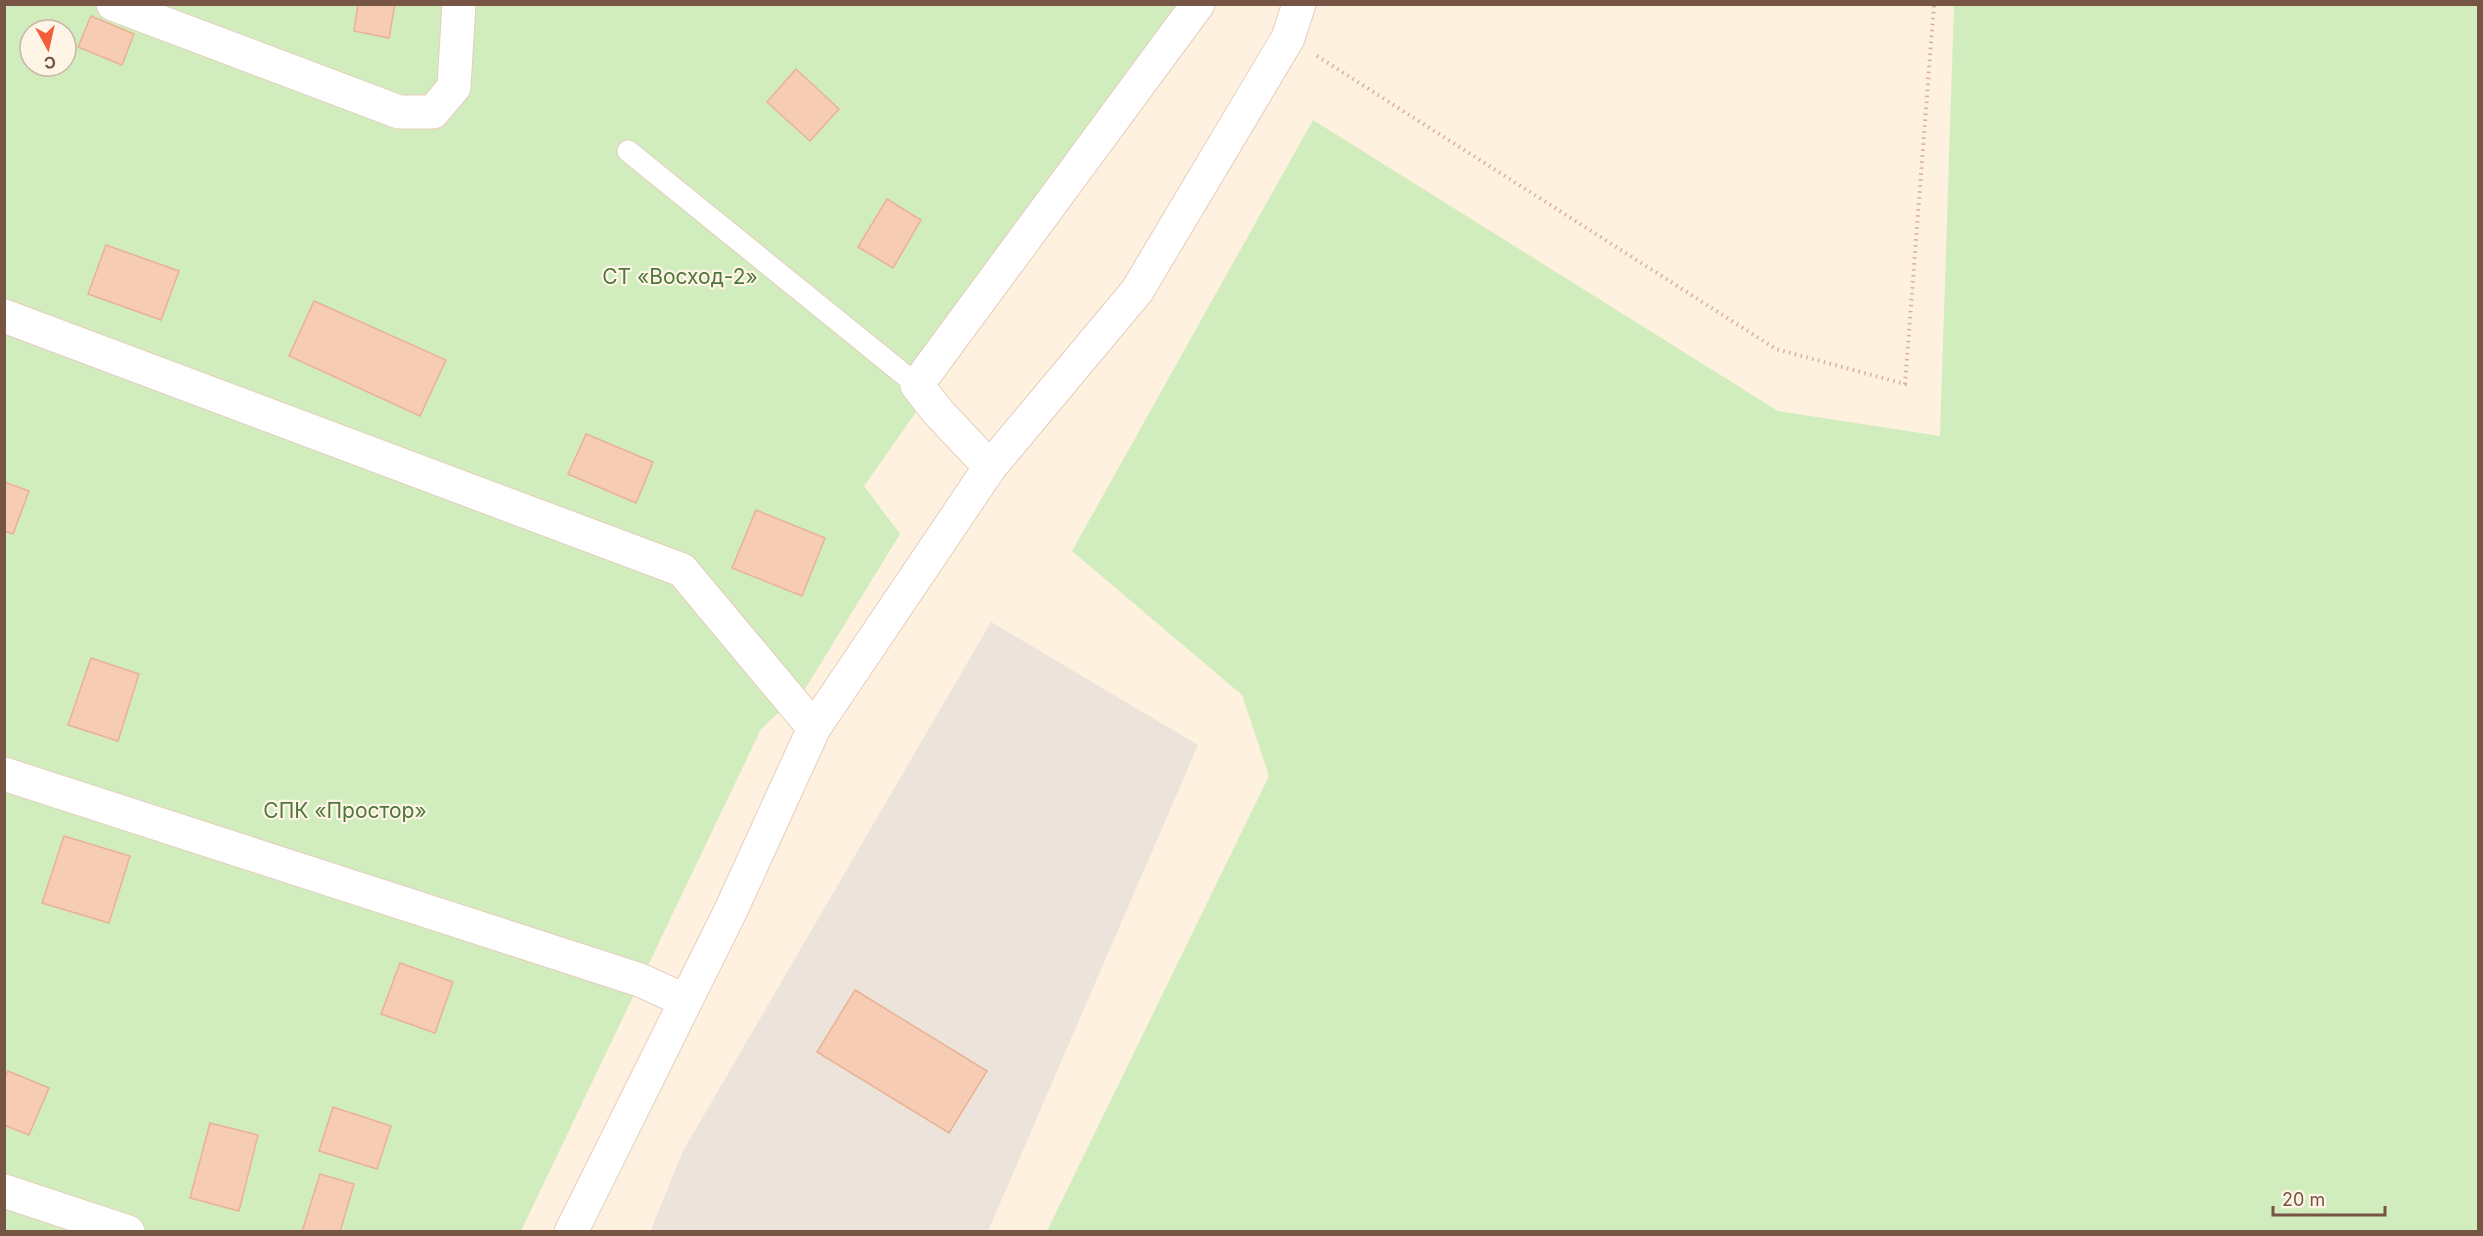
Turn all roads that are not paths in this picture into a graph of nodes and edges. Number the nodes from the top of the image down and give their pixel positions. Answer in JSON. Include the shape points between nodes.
{"nodes":[{"id":1,"x":113,"y":4,"type":"edge"},
{"id":2,"x":459,"y":4,"type":"edge"},
{"id":3,"x":1198,"y":4,"type":"edge"},
{"id":4,"x":1299,"y":4,"type":"edge"},
{"id":5,"x":628,"y":151,"type":"dead end"},
{"id":6,"x":4,"y":316,"type":"edge"},
{"id":7,"x":917,"y":385,"type":"junction"},
{"id":8,"x":990,"y":467,"type":"junction"},
{"id":9,"x":814,"y":728,"type":"junction"},
{"id":10,"x":4,"y":774,"type":"edge"},
{"id":11,"x":686,"y":1001,"type":"junction"},
{"id":12,"x":4,"y":1191,"type":"edge"},
{"id":13,"x":128,"y":1232,"type":"edge"},
{"id":14,"x":571,"y":1232,"type":"edge"}],
"edges":[{"from":1,"to":2,"type":"street","via":[[399,112],[433,112],[454,87]]},
{"from":3,"to":7,"type":"street"},
{"from":4,"to":8,"type":"street","via":[[1288,38],[1137,291]]},
{"from":5,"to":7,"type":"lane"},
{"from":6,"to":9,"type":"street","via":[[682,570]]},
{"from":7,"to":8,"type":"street"},
{"from":8,"to":9,"type":"street"},
{"from":9,"to":11,"type":"street"},
{"from":10,"to":11,"type":"street","via":[[640,980]]},
{"from":11,"to":14,"type":"street"},
{"from":12,"to":13,"type":"street"}]}
